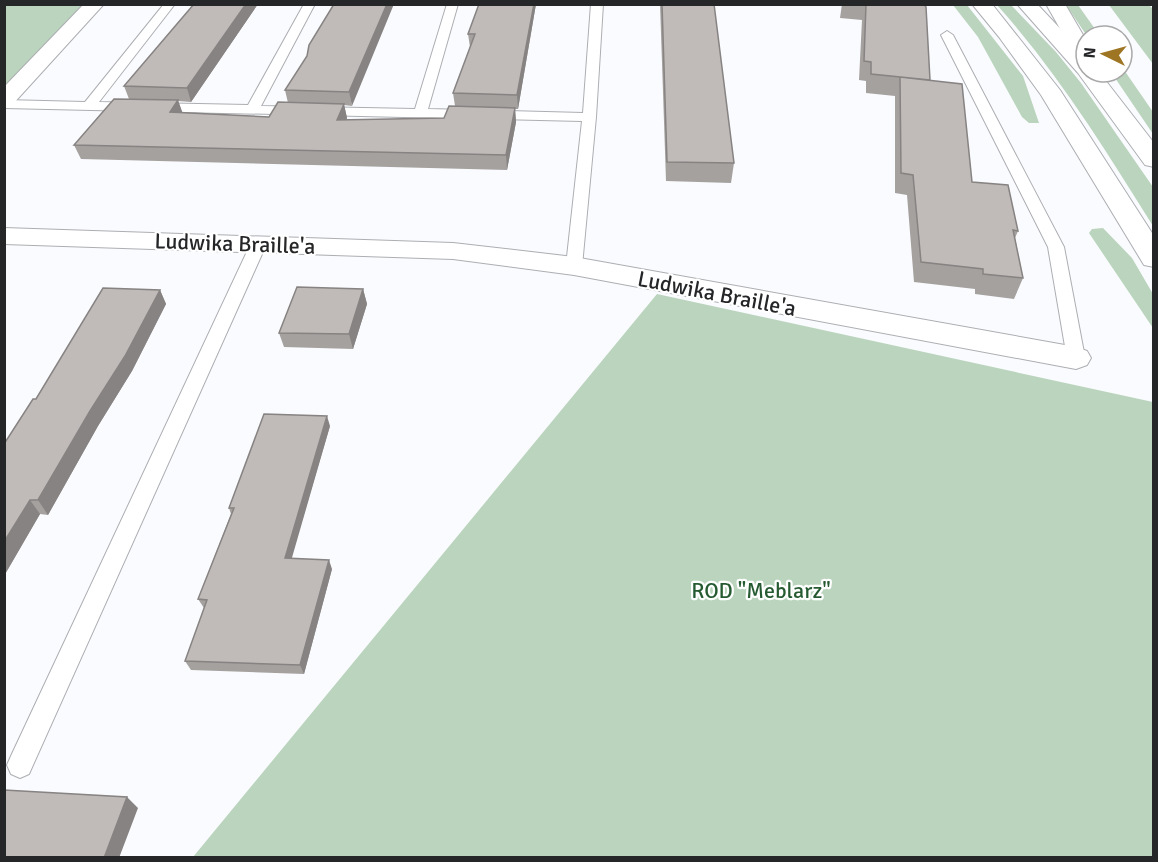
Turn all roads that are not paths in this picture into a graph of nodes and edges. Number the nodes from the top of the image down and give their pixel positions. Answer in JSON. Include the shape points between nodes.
{"nodes":[{"id":1,"x":95,"y":4,"type":"edge"},
{"id":2,"x":170,"y":4,"type":"edge"},
{"id":3,"x":310,"y":4,"type":"edge"},
{"id":4,"x":453,"y":4,"type":"edge"},
{"id":5,"x":597,"y":4,"type":"edge"},
{"id":6,"x":981,"y":4,"type":"edge"},
{"id":7,"x":1026,"y":4,"type":"edge"},
{"id":8,"x":1055,"y":4,"type":"edge"},
{"id":9,"x":947,"y":35,"type":"dead end"},
{"id":10,"x":1074,"y":36,"type":"edge"},
{"id":11,"x":1074,"y":56,"type":"edge"},
{"id":12,"x":1097,"y":84,"type":"edge"},
{"id":13,"x":1102,"y":84,"type":"edge"},
{"id":14,"x":4,"y":99,"type":"edge"},
{"id":15,"x":4,"y":104,"type":"edge"},
{"id":16,"x":88,"y":106,"type":"junction"},
{"id":17,"x":1116,"y":107,"type":"junction"},
{"id":18,"x":253,"y":109,"type":"junction"},
{"id":19,"x":422,"y":112,"type":"junction"},
{"id":20,"x":589,"y":117,"type":"junction"},
{"id":21,"x":1154,"y":160,"type":"edge"},
{"id":22,"x":4,"y":236,"type":"edge"},
{"id":23,"x":259,"y":243,"type":"junction"},
{"id":24,"x":1154,"y":259,"type":"edge"},
{"id":25,"x":574,"y":266,"type":"junction"},
{"id":26,"x":1076,"y":358,"type":"joint"},
{"id":27,"x":20,"y":765,"type":"dead end"}],
"edges":[{"from":1,"to":14,"type":"street"},
{"from":2,"to":16,"type":"lane"},
{"from":3,"to":18,"type":"lane"},
{"from":4,"to":19,"type":"lane"},
{"from":5,"to":20,"type":"lane"},
{"from":6,"to":24,"type":"street","via":[[1046,85]]},
{"from":7,"to":11,"type":"street"},
{"from":8,"to":10,"type":"street"},
{"from":9,"to":26,"type":"lane","name":"Ludwika Braille'a","via":[[1056,247]]},
{"from":12,"to":17,"type":"street"},
{"from":13,"to":17,"type":"street"},
{"from":15,"to":16,"type":"lane"},
{"from":16,"to":18,"type":"lane"},
{"from":17,"to":21,"type":"street"},
{"from":18,"to":19,"type":"lane"},
{"from":19,"to":20,"type":"lane"},
{"from":20,"to":25,"type":"lane"},
{"from":22,"to":23,"type":"street","name":"Ludwika Braille'a"},
{"from":23,"to":25,"type":"street","name":"Ludwika Braille'a","via":[[453,251]]},
{"from":23,"to":27,"type":"lane"},
{"from":25,"to":26,"type":"street","name":"Ludwika Braille'a"}]}
